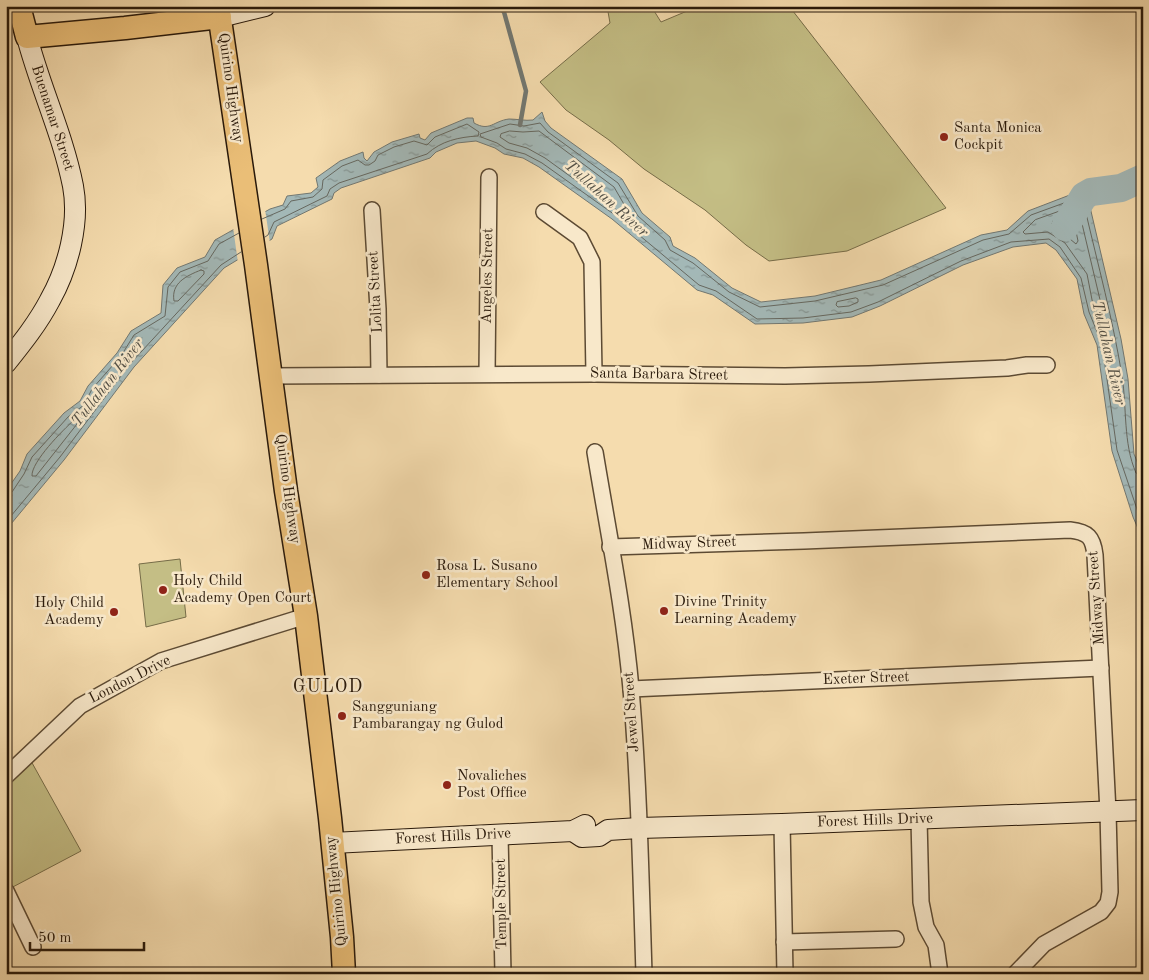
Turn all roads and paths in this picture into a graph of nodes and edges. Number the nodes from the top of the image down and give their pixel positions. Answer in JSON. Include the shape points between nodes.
{"nodes":[{"id":1,"x":19,"y":6,"type":"edge"},
{"id":2,"x":265,"y":6,"type":"edge"},
{"id":3,"x":219,"y":12,"type":"edge"},
{"id":4,"x":27,"y":36,"type":"junction"},
{"id":5,"x":489,"y":177,"type":"dead end"},
{"id":6,"x":372,"y":210,"type":"dead end"},
{"id":7,"x":544,"y":212,"type":"dead end"},
{"id":8,"x":6,"y":363,"type":"edge"},
{"id":9,"x":1047,"y":365,"type":"dead end"},
{"id":10,"x":487,"y":374,"type":"junction"},
{"id":11,"x":594,"y":374,"type":"junction"},
{"id":12,"x":379,"y":375,"type":"junction"},
{"id":13,"x":271,"y":376,"type":"junction"},
{"id":14,"x":594,"y":452,"type":"dead end"},
{"id":15,"x":610,"y":546,"type":"junction"},
{"id":16,"x":306,"y":616,"type":"junction"},
{"id":17,"x":1101,"y":668,"type":"junction"},
{"id":18,"x":631,"y":689,"type":"junction"},
{"id":19,"x":6,"y":776,"type":"edge"},
{"id":20,"x":1143,"y":810,"type":"edge"},
{"id":21,"x":1108,"y":812,"type":"junction"},
{"id":22,"x":919,"y":819,"type":"junction"},
{"id":23,"x":782,"y":824,"type":"junction"},
{"id":24,"x":639,"y":828,"type":"junction"},
{"id":25,"x":500,"y":835,"type":"junction"},
{"id":26,"x":332,"y":843,"type":"junction"},
{"id":27,"x":8,"y":896,"type":"edge"},
{"id":28,"x":896,"y":939,"type":"dead end"},
{"id":29,"x":784,"y":942,"type":"junction"},
{"id":30,"x":33,"y":947,"type":"dead end"},
{"id":31,"x":344,"y":974,"type":"edge"},
{"id":32,"x":503,"y":974,"type":"edge"},
{"id":33,"x":644,"y":974,"type":"edge"},
{"id":34,"x":785,"y":974,"type":"edge"},
{"id":35,"x":940,"y":974,"type":"edge"},
{"id":36,"x":1015,"y":974,"type":"edge"}],
"edges":[{"from":1,"to":4,"type":"main road","name":"Buenamar Street"},
{"from":2,"to":3,"type":"street"},
{"from":3,"to":4,"type":"main road","via":[[125,28]]},
{"from":3,"to":13,"type":"main road","name":"Quirino Highway"},
{"from":4,"to":8,"type":"street","name":"Buenamar Street","via":[[67,158],[74,214],[68,255],[50,300]]},
{"from":5,"to":10,"type":"street","name":"Angeles Street"},
{"from":6,"to":12,"type":"street","name":"Lolita Street"},
{"from":7,"to":11,"type":"street","via":[[580,238],[592,262]]},
{"from":9,"to":11,"type":"street","name":"Santa Barbara Street","via":[[841,375]]},
{"from":10,"to":11,"type":"street","name":"Santa Barbara Street"},
{"from":10,"to":12,"type":"street","name":"Santa Barbara Street"},
{"from":12,"to":13,"type":"street","name":"Santa Barbara Street"},
{"from":13,"to":16,"type":"main road","name":"Quirino Highway"},
{"from":14,"to":15,"type":"street","name":"Jewel Street"},
{"from":15,"to":17,"type":"street","name":"Midway Street","via":[[1082,531],[1094,546]]},
{"from":15,"to":18,"type":"street","name":"Jewel Street"},
{"from":16,"to":19,"type":"street","name":"London Drive","via":[[161,661],[80,706]]},
{"from":16,"to":26,"type":"main road","name":"Quirino Highway"},
{"from":17,"to":18,"type":"street","name":"Exeter Street"},
{"from":17,"to":21,"type":"street","name":"Midway Street"},
{"from":18,"to":24,"type":"street","name":"Jewel Street"},
{"from":20,"to":21,"type":"street","name":"Forest Hills Drive"},
{"from":21,"to":22,"type":"street","name":"Forest Hills Drive"},
{"from":21,"to":36,"type":"street","name":"Midway Street","via":[[1111,878],[1108,903],[1093,918],[1044,944]]},
{"from":22,"to":23,"type":"street","name":"Forest Hills Drive"},
{"from":22,"to":35,"type":"street","via":[[920,902],[926,927],[936,945]]},
{"from":23,"to":24,"type":"street","name":"Forest Hills Drive"},
{"from":23,"to":29,"type":"street"},
{"from":24,"to":25,"type":"street","name":"Forest Hills Drive","via":[[608,830],[599,836],[582,837],[573,831]]},
{"from":24,"to":33,"type":"street","name":"Jewel Street"},
{"from":25,"to":26,"type":"street","name":"Forest Hills Drive"},
{"from":25,"to":32,"type":"street","name":"Temple Street"},
{"from":26,"to":31,"type":"main road","name":"Quirino Highway"},
{"from":27,"to":30,"type":"street"},
{"from":28,"to":29,"type":"street"},
{"from":29,"to":34,"type":"street"}]}
